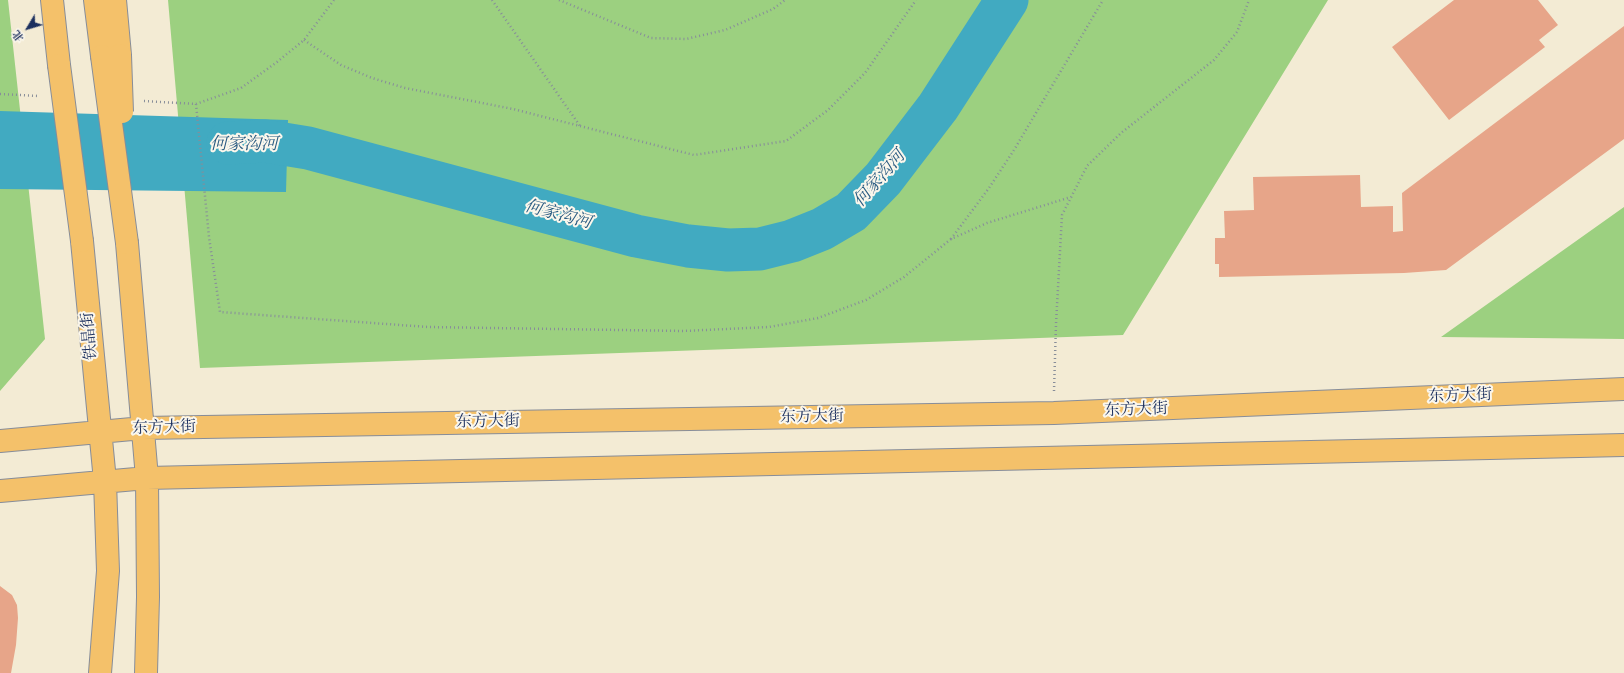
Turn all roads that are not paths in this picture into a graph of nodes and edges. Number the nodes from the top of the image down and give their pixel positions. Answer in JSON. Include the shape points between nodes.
{"nodes":[{"id":1,"x":52,"y":0,"type":"edge"},
{"id":2,"x":95,"y":0,"type":"edge"},
{"id":3,"x":115,"y":0,"type":"edge"},
{"id":4,"x":127,"y":243,"type":"junction"},
{"id":5,"x":1624,"y":389,"type":"edge"},
{"id":6,"x":143,"y":428,"type":"junction"},
{"id":7,"x":99,"y":432,"type":"junction"},
{"id":8,"x":0,"y":441,"type":"edge"},
{"id":9,"x":1624,"y":445,"type":"edge"},
{"id":10,"x":147,"y":478,"type":"junction"},
{"id":11,"x":105,"y":481,"type":"junction"},
{"id":12,"x":0,"y":491,"type":"edge"},
{"id":13,"x":100,"y":673,"type":"edge"},
{"id":14,"x":146,"y":673,"type":"edge"}],
"edges":[{"from":1,"to":7,"type":"main road","name":"铁晶街","bridge":true,"via":[[82,241]]},
{"from":2,"to":4,"type":"main road","bridge":true},
{"from":3,"to":4,"type":"main road","bridge":true,"via":[[120,55]]},
{"from":4,"to":6,"type":"main road"},
{"from":5,"to":6,"type":"main road","name":"东方大街","via":[[1054,413]]},
{"from":6,"to":7,"type":"main road","name":"东方大街"},
{"from":6,"to":10,"type":"main road"},
{"from":7,"to":8,"type":"main road","name":"东方大街"},
{"from":7,"to":11,"type":"main road","name":"铁晶街"},
{"from":9,"to":10,"type":"main road"},
{"from":10,"to":11,"type":"main road"},
{"from":10,"to":14,"type":"main road"},
{"from":11,"to":12,"type":"main road"},
{"from":11,"to":13,"type":"main road","name":"铁晶街","via":[[108,571]]}]}
